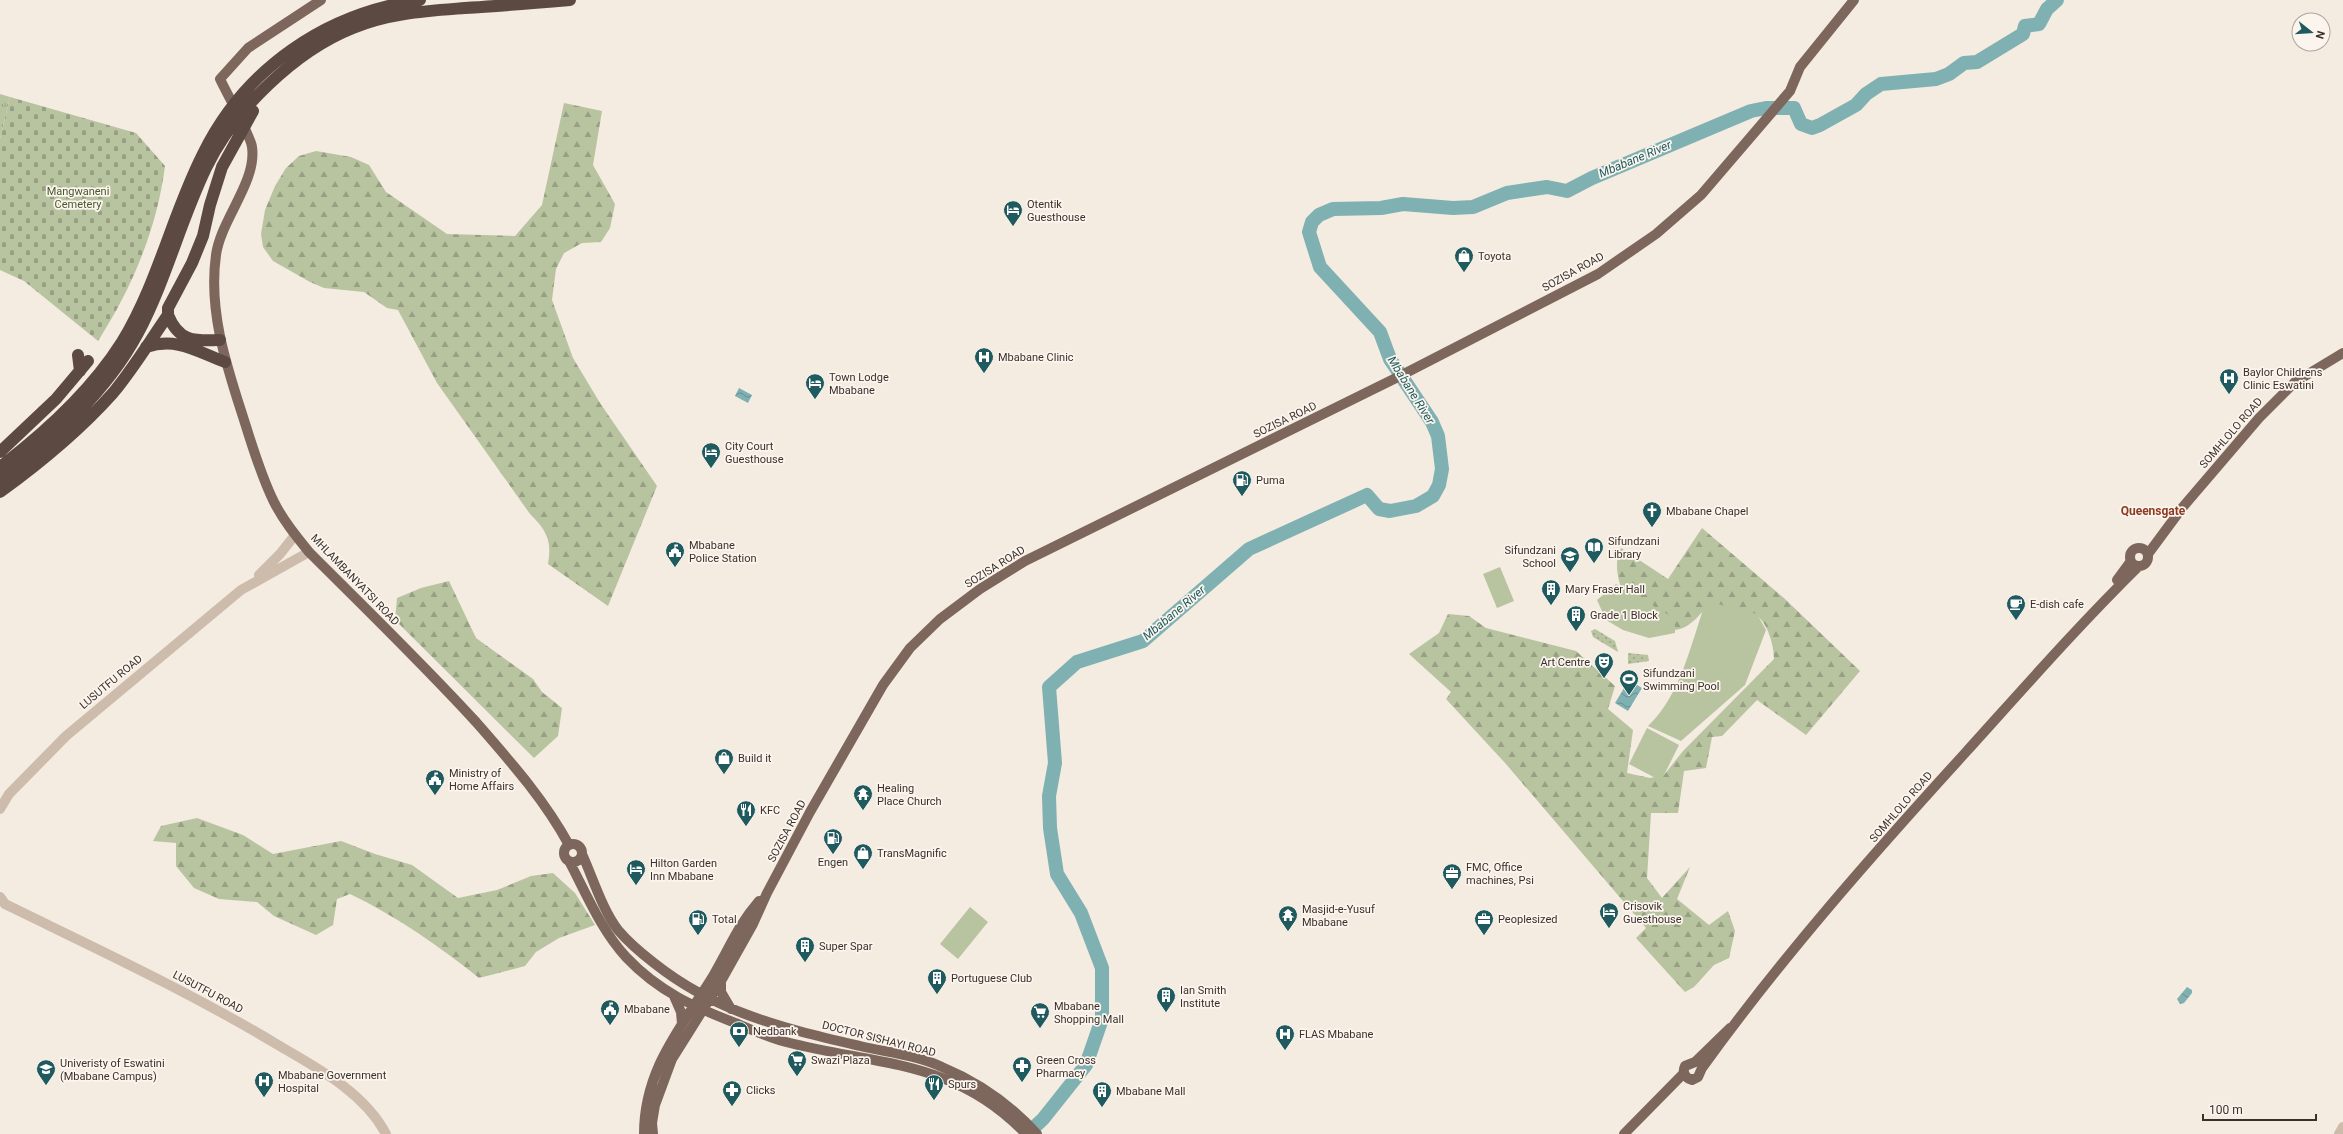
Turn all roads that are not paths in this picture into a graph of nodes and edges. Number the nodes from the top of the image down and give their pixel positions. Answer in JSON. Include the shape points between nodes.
{"nodes":[{"id":1,"x":321,"y":0,"type":"edge"},
{"id":2,"x":420,"y":0,"type":"edge"},
{"id":3,"x":570,"y":0,"type":"edge"},
{"id":4,"x":1854,"y":0,"type":"edge"},
{"id":5,"x":295,"y":61,"type":"junction"},
{"id":6,"x":184,"y":211,"type":"junction"},
{"id":7,"x":168,"y":315,"type":"junction"},
{"id":8,"x":220,"y":340,"type":"junction"},
{"id":9,"x":146,"y":347,"type":"junction"},
{"id":10,"x":2343,"y":354,"type":"edge"},
{"id":11,"x":78,"y":355,"type":"dead end"},
{"id":12,"x":88,"y":361,"type":"dead end"},
{"id":13,"x":225,"y":362,"type":"junction"},
{"id":14,"x":80,"y":371,"type":"junction"},
{"id":15,"x":0,"y":452,"type":"edge"},
{"id":16,"x":0,"y":467,"type":"edge"},
{"id":17,"x":0,"y":480,"type":"edge"},
{"id":18,"x":0,"y":492,"type":"edge"},
{"id":19,"x":295,"y":535,"type":"junction"},
{"id":20,"x":2145,"y":551,"type":"junction"},
{"id":21,"x":309,"y":552,"type":"junction"},
{"id":22,"x":2135,"y":563,"type":"junction"},
{"id":23,"x":249,"y":585,"type":"junction"},
{"id":24,"x":0,"y":809,"type":"edge"},
{"id":25,"x":568,"y":845,"type":"junction"},
{"id":26,"x":582,"y":854,"type":"junction"},
{"id":27,"x":569,"y":861,"type":"junction"},
{"id":28,"x":767,"y":893,"type":"junction"},
{"id":29,"x":0,"y":897,"type":"edge"},
{"id":30,"x":710,"y":980,"type":"junction"},
{"id":31,"x":721,"y":981,"type":"junction"},
{"id":32,"x":690,"y":989,"type":"junction"},
{"id":33,"x":700,"y":995,"type":"junction"},
{"id":34,"x":674,"y":996,"type":"junction"},
{"id":35,"x":710,"y":1000,"type":"junction"},
{"id":36,"x":693,"y":1006,"type":"junction"},
{"id":37,"x":731,"y":1009,"type":"junction"},
{"id":38,"x":703,"y":1010,"type":"junction"},
{"id":39,"x":718,"y":1016,"type":"junction"},
{"id":40,"x":695,"y":1022,"type":"junction"},
{"id":41,"x":682,"y":1024,"type":"junction"},
{"id":42,"x":781,"y":1028,"type":"junction"},
{"id":43,"x":786,"y":1042,"type":"junction"},
{"id":44,"x":1698,"y":1065,"type":"junction"},
{"id":45,"x":1687,"y":1076,"type":"junction"},
{"id":46,"x":2343,"y":1127,"type":"edge"},
{"id":47,"x":1024,"y":1128,"type":"edge"},
{"id":48,"x":386,"y":1134,"type":"edge"},
{"id":49,"x":644,"y":1134,"type":"edge"},
{"id":50,"x":653,"y":1134,"type":"edge"},
{"id":51,"x":1037,"y":1134,"type":"edge"},
{"id":52,"x":1624,"y":1134,"type":"edge"},
{"id":53,"x":2338,"y":1134,"type":"edge"}],
"edges":[{"from":1,"to":8,"type":"main road","name":"MHLAMBANYATSI ROAD","via":[[248,48],[220,79],[252,147],[246,180],[221,233],[216,254],[214,280]]},
{"from":2,"to":6,"type":"highway","via":[[379,7],[337,22],[299,45],[264,72],[246,90],[219,126],[203,154]]},
{"from":3,"to":5,"type":"highway","via":[[425,12],[378,19],[328,40]]},
{"from":4,"to":28,"type":"main road","name":"SOZISA ROAD","via":[[1800,67],[1790,91],[1701,195],[1656,234],[1598,274],[1396,378],[1025,561],[980,589],[940,620],[910,648],[883,685]]},
{"from":5,"to":6,"type":"highway","via":[[263,90],[221,140]]},
{"from":5,"to":7,"type":"highway","via":[[252,112],[222,168],[203,236],[168,308]]},
{"from":6,"to":16,"type":"highway","via":[[150,287],[121,342],[91,383],[63,414]]},
{"from":6,"to":17,"type":"highway","via":[[162,286],[137,335],[112,373],[78,413],[40,449]]},
{"from":7,"to":8,"type":"highway","via":[[174,328],[190,340]]},
{"from":7,"to":9,"type":"highway"},
{"from":8,"to":13,"type":"main road","name":"MHLAMBANYATSI ROAD"},
{"from":9,"to":13,"type":"highway","via":[[172,342]]},
{"from":9,"to":18,"type":"highway","via":[[114,392],[95,412],[25,474]]},
{"from":10,"to":20,"type":"main road","name":"SOMHLOLO ROAD","via":[[2295,382],[2259,418]]},
{"from":11,"to":14,"type":"highway"},
{"from":12,"to":14,"type":"highway"},
{"from":13,"to":19,"type":"main road","name":"MHLAMBANYATSI ROAD","via":[[255,458],[274,503]]},
{"from":14,"to":15,"type":"highway","via":[[56,399]]},
{"from":19,"to":21,"type":"main road","name":"MHLAMBANYATSI ROAD"},
{"from":19,"to":23,"type":"street","name":"LUSUTFU ROAD"},
{"from":20,"to":22,"type":"main road","name":"SOMHLOLO ROAD","via":[[2146,562]]},
{"from":20,"to":22,"type":"main road","name":"SOMHLOLO ROAD","via":[[2137,548],[2132,551]]},
{"from":21,"to":23,"type":"street","name":"LUSUTFU ROAD"},
{"from":21,"to":25,"type":"main road","name":"MHLAMBANYATSI ROAD","via":[[434,677],[520,772],[551,814]]},
{"from":22,"to":44,"type":"main road","name":"SOMHLOLO ROAD","via":[[1912,812]]},
{"from":23,"to":24,"type":"street","name":"LUSUTFU ROAD","via":[[66,736],[9,794]]},
{"from":25,"to":26,"type":"main road","via":[[577,844]]},
{"from":25,"to":27,"type":"main road","via":[[564,851]]},
{"from":26,"to":27,"type":"main road","via":[[577,861]]},
{"from":26,"to":32,"type":"main road","via":[[618,930],[635,948]]},
{"from":27,"to":34,"type":"main road","via":[[614,942],[638,969]]},
{"from":28,"to":30,"type":"main road","name":"SOZISA ROAD","via":[[743,920]]},
{"from":28,"to":31,"type":"main road","name":"SOZISA ROAD"},
{"from":29,"to":48,"type":"street","name":"LUSUTFU ROAD","via":[[5,904],[226,1013],[303,1060],[335,1081],[367,1107],[380,1121]]},
{"from":30,"to":32,"type":"main road"},
{"from":30,"to":33,"type":"main road","name":"SOZISA ROAD"},
{"from":31,"to":35,"type":"main road","name":"SOZISA ROAD"},
{"from":31,"to":37,"type":"main road","via":[[721,992]]},
{"from":32,"to":33,"type":"main road"},
{"from":33,"to":35,"type":"main road","name":"DOCTOR SISHAYI ROAD"},
{"from":33,"to":36,"type":"main road","name":"SOZISA ROAD"},
{"from":34,"to":36,"type":"main road"},
{"from":34,"to":41,"type":"main road"},
{"from":35,"to":37,"type":"main road","name":"DOCTOR SISHAYI ROAD"},
{"from":35,"to":38,"type":"main road","name":"SOZISA ROAD"},
{"from":36,"to":38,"type":"main road","name":"DOCTOR SISHAYI ROAD"},
{"from":36,"to":41,"type":"main road","name":"SOZISA ROAD"},
{"from":37,"to":42,"type":"main road","name":"DOCTOR SISHAYI ROAD"},
{"from":38,"to":39,"type":"main road","name":"DOCTOR SISHAYI ROAD"},
{"from":38,"to":40,"type":"main road","name":"SOZISA ROAD"},
{"from":39,"to":40,"type":"main road"},
{"from":39,"to":43,"type":"main road","name":"DOCTOR SISHAYI ROAD"},
{"from":40,"to":50,"type":"main road","name":"SOZISA ROAD","via":[[672,1060],[661,1085],[653,1117]]},
{"from":41,"to":49,"type":"main road","name":"SOZISA ROAD","via":[[652,1080],[644,1113]]},
{"from":42,"to":43,"type":"main road","via":[[787,1033]]},
{"from":42,"to":47,"type":"main road","name":"DOCTOR SISHAYI ROAD","via":[[933,1063],[976,1084]]},
{"from":43,"to":47,"type":"main road","name":"DOCTOR SISHAYI ROAD","via":[[937,1075],[970,1090]]},
{"from":44,"to":45,"type":"main road","name":"SOMHLOLO ROAD","via":[[1687,1065]]},
{"from":44,"to":45,"type":"main road","name":"SOMHLOLO ROAD","via":[[1697,1078]]},
{"from":45,"to":52,"type":"main road","name":"SOMHLOLO ROAD"},
{"from":46,"to":53,"type":"street"},
{"from":47,"to":51,"type":"main road","name":"DOCTOR SISHAYI ROAD"}]}
